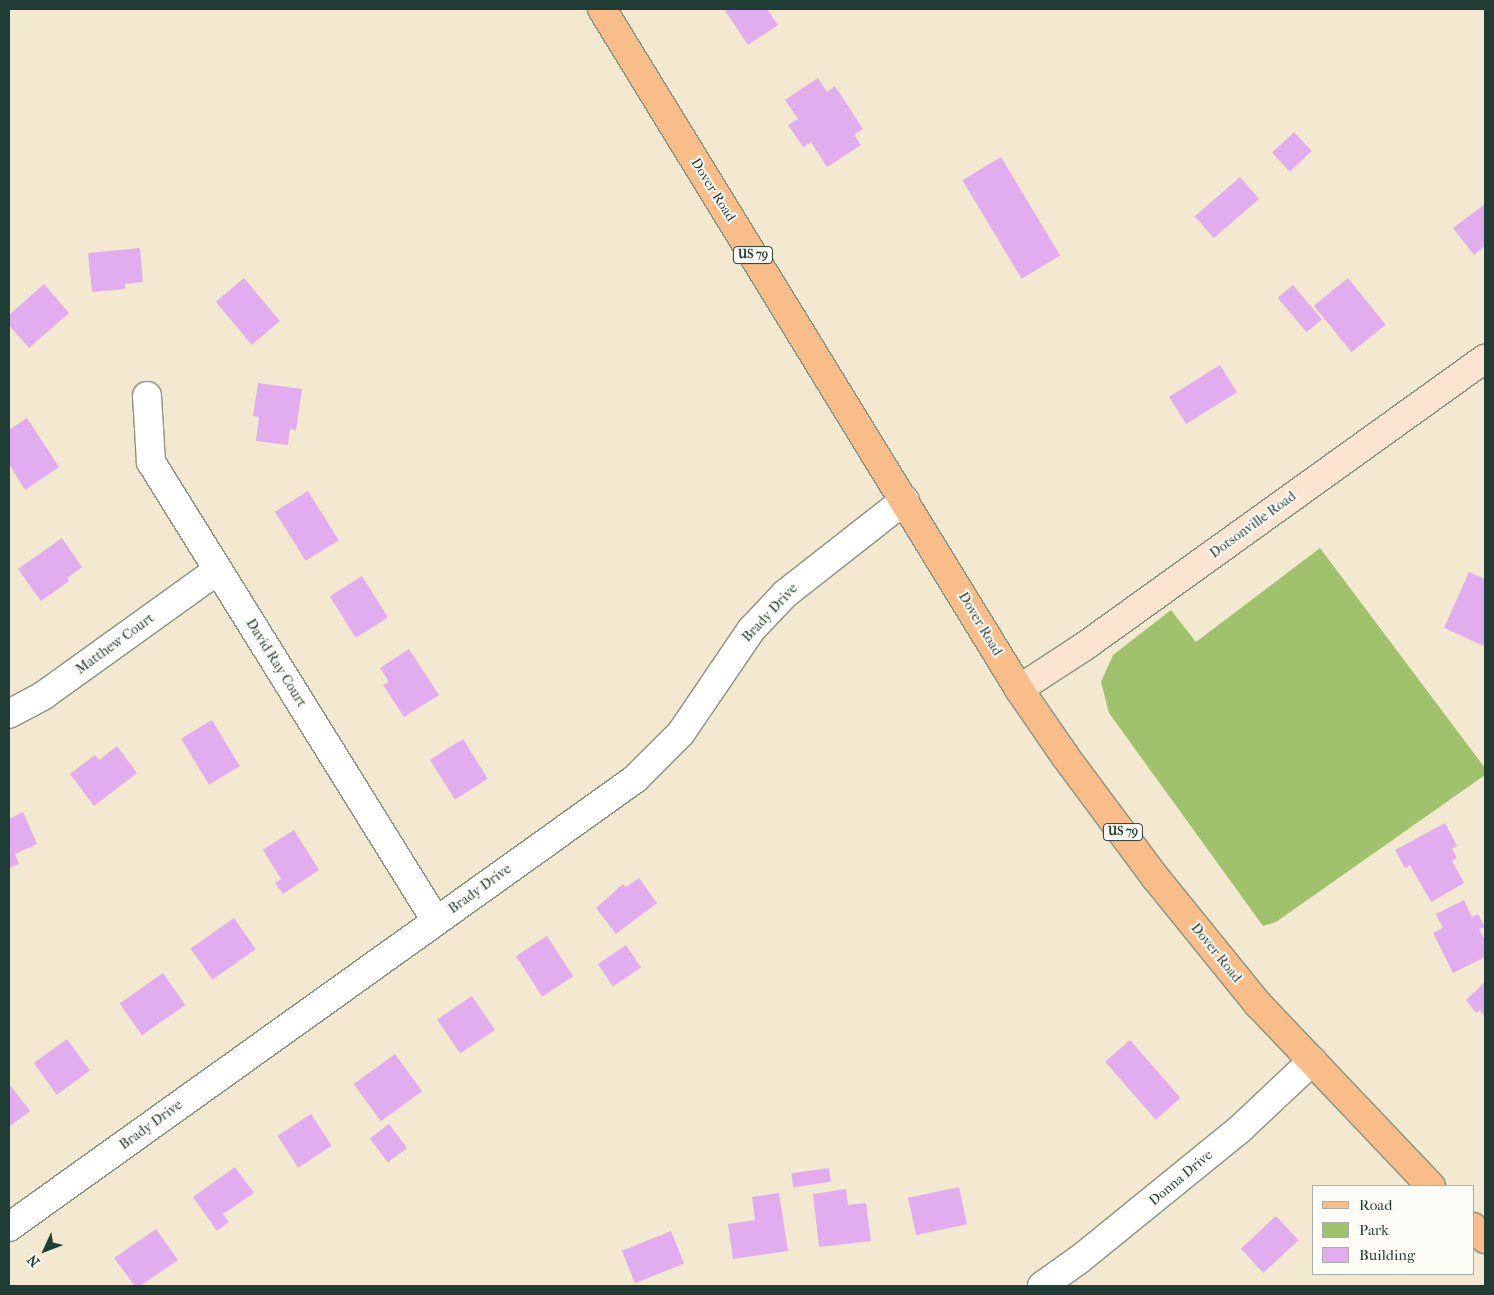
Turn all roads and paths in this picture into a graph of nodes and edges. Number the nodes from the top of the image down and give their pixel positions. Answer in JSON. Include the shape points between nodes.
{"nodes":[{"id":1,"x":608,"y":11,"type":"edge"},
{"id":2,"x":1485,"y":359,"type":"edge"},
{"id":3,"x":147,"y":396,"type":"dead end"},
{"id":4,"x":904,"y":500,"type":"junction"},
{"id":5,"x":218,"y":570,"type":"junction"},
{"id":6,"x":1019,"y":689,"type":"junction"},
{"id":7,"x":9,"y":714,"type":"edge"},
{"id":8,"x":436,"y":921,"type":"junction"},
{"id":9,"x":1312,"y":1060,"type":"junction"},
{"id":10,"x":1430,"y":1185,"type":"edge"},
{"id":11,"x":9,"y":1228,"type":"edge"},
{"id":12,"x":1474,"y":1228,"type":"edge"},
{"id":13,"x":1485,"y":1239,"type":"edge"},
{"id":14,"x":1042,"y":1286,"type":"edge"}],
"edges":[{"from":1,"to":4,"type":"main road","name":"Dover Road","number":"US 79"},
{"from":2,"to":6,"type":"main road","name":"Dotsonville Road","via":[[1086,646]]},
{"from":3,"to":5,"type":"street","name":"David Ray Court","via":[[151,462]]},
{"from":4,"to":6,"type":"main road","name":"Dover Road","number":"US 79"},
{"from":4,"to":8,"type":"street","name":"Brady Drive","via":[[785,594],[751,630],[682,732],[635,779]]},
{"from":5,"to":7,"type":"street","name":"Matthew Court","via":[[44,695]]},
{"from":5,"to":8,"type":"street","name":"David Ray Court"},
{"from":6,"to":9,"type":"main road","name":"Dover Road","number":"US 79","via":[[1155,877],[1258,1004]]},
{"from":8,"to":11,"type":"street","name":"Brady Drive"},
{"from":9,"to":10,"type":"main road","name":"Dover Road","number":"US 79"},
{"from":9,"to":14,"type":"street","name":"Donna Drive","via":[[1241,1128],[1088,1254]]},
{"from":12,"to":13,"type":"main road"}]}
